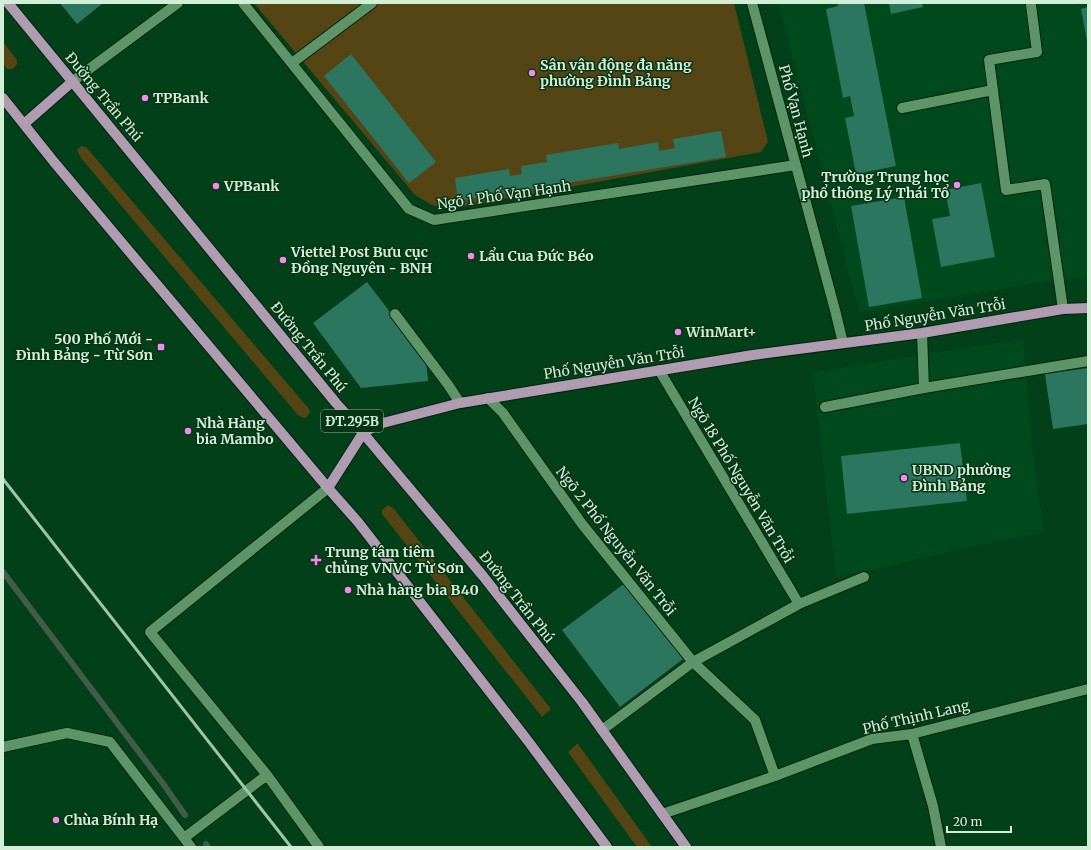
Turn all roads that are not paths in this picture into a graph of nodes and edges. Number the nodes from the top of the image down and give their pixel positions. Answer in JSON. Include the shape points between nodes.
{"nodes":[{"id":1,"x":8,"y":3,"type":"edge"},
{"id":2,"x":178,"y":3,"type":"edge"},
{"id":3,"x":243,"y":3,"type":"edge"},
{"id":4,"x":372,"y":3,"type":"edge"},
{"id":5,"x":752,"y":3,"type":"edge"},
{"id":6,"x":1031,"y":6,"type":"dead end"},
{"id":7,"x":292,"y":63,"type":"junction"},
{"id":8,"x":73,"y":81,"type":"junction"},
{"id":9,"x":993,"y":90,"type":"junction"},
{"id":10,"x":3,"y":98,"type":"edge"},
{"id":11,"x":902,"y":108,"type":"dead end"},
{"id":12,"x":24,"y":124,"type":"junction"},
{"id":13,"x":796,"y":165,"type":"junction"},
{"id":14,"x":1088,"y":308,"type":"edge"},
{"id":15,"x":1062,"y":309,"type":"junction"},
{"id":16,"x":395,"y":314,"type":"dead end"},
{"id":17,"x":922,"y":333,"type":"junction"},
{"id":18,"x":842,"y":343,"type":"junction"},
{"id":19,"x":1088,"y":361,"type":"edge"},
{"id":20,"x":659,"y":370,"type":"junction"},
{"id":21,"x":924,"y":388,"type":"junction"},
{"id":22,"x":488,"y":398,"type":"junction"},
{"id":23,"x":460,"y":402,"type":"junction"},
{"id":24,"x":825,"y":408,"type":"dead end"},
{"id":25,"x":363,"y":433,"type":"junction"},
{"id":26,"x":328,"y":488,"type":"junction"},
{"id":27,"x":864,"y":578,"type":"dead end"},
{"id":28,"x":799,"y":604,"type":"junction"},
{"id":29,"x":693,"y":662,"type":"junction"},
{"id":30,"x":1088,"y":690,"type":"edge"},
{"id":31,"x":602,"y":730,"type":"junction"},
{"id":32,"x":912,"y":734,"type":"junction"},
{"id":33,"x":3,"y":747,"type":"edge"},
{"id":34,"x":267,"y":775,"type":"junction"},
{"id":35,"x":775,"y":776,"type":"junction"},
{"id":36,"x":662,"y":814,"type":"junction"},
{"id":37,"x":184,"y":838,"type":"junction"},
{"id":38,"x":191,"y":847,"type":"edge"},
{"id":39,"x":319,"y":847,"type":"edge"},
{"id":40,"x":607,"y":847,"type":"edge"},
{"id":41,"x":686,"y":847,"type":"edge"},
{"id":42,"x":941,"y":847,"type":"edge"}],
"edges":[{"from":1,"to":8,"type":"main road","name":"Đường Trần Phú","number":"ĐT.295B"},
{"from":2,"to":8,"type":"street"},
{"from":3,"to":7,"type":"street","name":"Ngõ 1 Phố Vạn Hạnh"},
{"from":4,"to":7,"type":"street"},
{"from":5,"to":13,"type":"street","name":"Phố Vạn Hạnh"},
{"from":6,"to":9,"type":"street","via":[[1037,52],[989,60]]},
{"from":7,"to":13,"type":"street","name":"Ngõ 1 Phố Vạn Hạnh","via":[[409,209],[434,220]]},
{"from":8,"to":12,"type":"main road"},
{"from":8,"to":25,"type":"main road","name":"Đường Trần Phú","number":"ĐT.295B"},
{"from":9,"to":11,"type":"street"},
{"from":9,"to":15,"type":"street","via":[[1006,190],[1045,184]]},
{"from":10,"to":12,"type":"main road"},
{"from":12,"to":26,"type":"main road"},
{"from":13,"to":18,"type":"street","name":"Phố Vạn Hạnh"},
{"from":14,"to":15,"type":"main road","name":"Phố Nguyễn Văn Trỗi"},
{"from":15,"to":17,"type":"main road","name":"Phố Nguyễn Văn Trỗi"},
{"from":16,"to":23,"type":"street"},
{"from":17,"to":18,"type":"main road","name":"Phố Nguyễn Văn Trỗi"},
{"from":17,"to":21,"type":"street"},
{"from":18,"to":20,"type":"main road","name":"Phố Nguyễn Văn Trỗi"},
{"from":19,"to":21,"type":"street"},
{"from":20,"to":22,"type":"main road","name":"Phố Nguyễn Văn Trỗi"},
{"from":20,"to":28,"type":"street","name":"Ngõ 18 Phố Nguyễn Văn Trỗi"},
{"from":21,"to":24,"type":"street"},
{"from":22,"to":23,"type":"main road","name":"Phố Nguyễn Văn Trỗi"},
{"from":22,"to":29,"type":"street","name":"Ngõ 2 Phố Nguyễn Văn Trỗi","via":[[503,413],[582,524]]},
{"from":23,"to":25,"type":"main road","name":"Phố Nguyễn Văn Trỗi","via":[[379,424]]},
{"from":25,"to":26,"type":"main road"},
{"from":25,"to":31,"type":"main road","name":"Đường Trần Phú","number":"ĐT.295B","via":[[483,576]]},
{"from":26,"to":34,"type":"street","via":[[150,632]]},
{"from":26,"to":40,"type":"main road","via":[[358,522]]},
{"from":27,"to":28,"type":"street"},
{"from":28,"to":29,"type":"street"},
{"from":29,"to":31,"type":"street"},
{"from":29,"to":35,"type":"street","name":"Ngõ 2 Phố Nguyễn Văn Trỗi","via":[[755,720]]},
{"from":30,"to":32,"type":"street","name":"Phố Thịnh Lang"},
{"from":31,"to":36,"type":"main road","name":"Đường Trần Phú","number":"ĐT.295B"},
{"from":32,"to":35,"type":"street","name":"Phố Thịnh Lang","via":[[872,739]]},
{"from":32,"to":42,"type":"street"},
{"from":33,"to":37,"type":"street","via":[[67,733],[110,742]]},
{"from":34,"to":37,"type":"street"},
{"from":34,"to":39,"type":"street"},
{"from":35,"to":36,"type":"street","name":"Phố Thịnh Lang"},
{"from":36,"to":41,"type":"main road","name":"Đường Trần Phú","number":"ĐT.295B"},
{"from":37,"to":38,"type":"street"}]}
